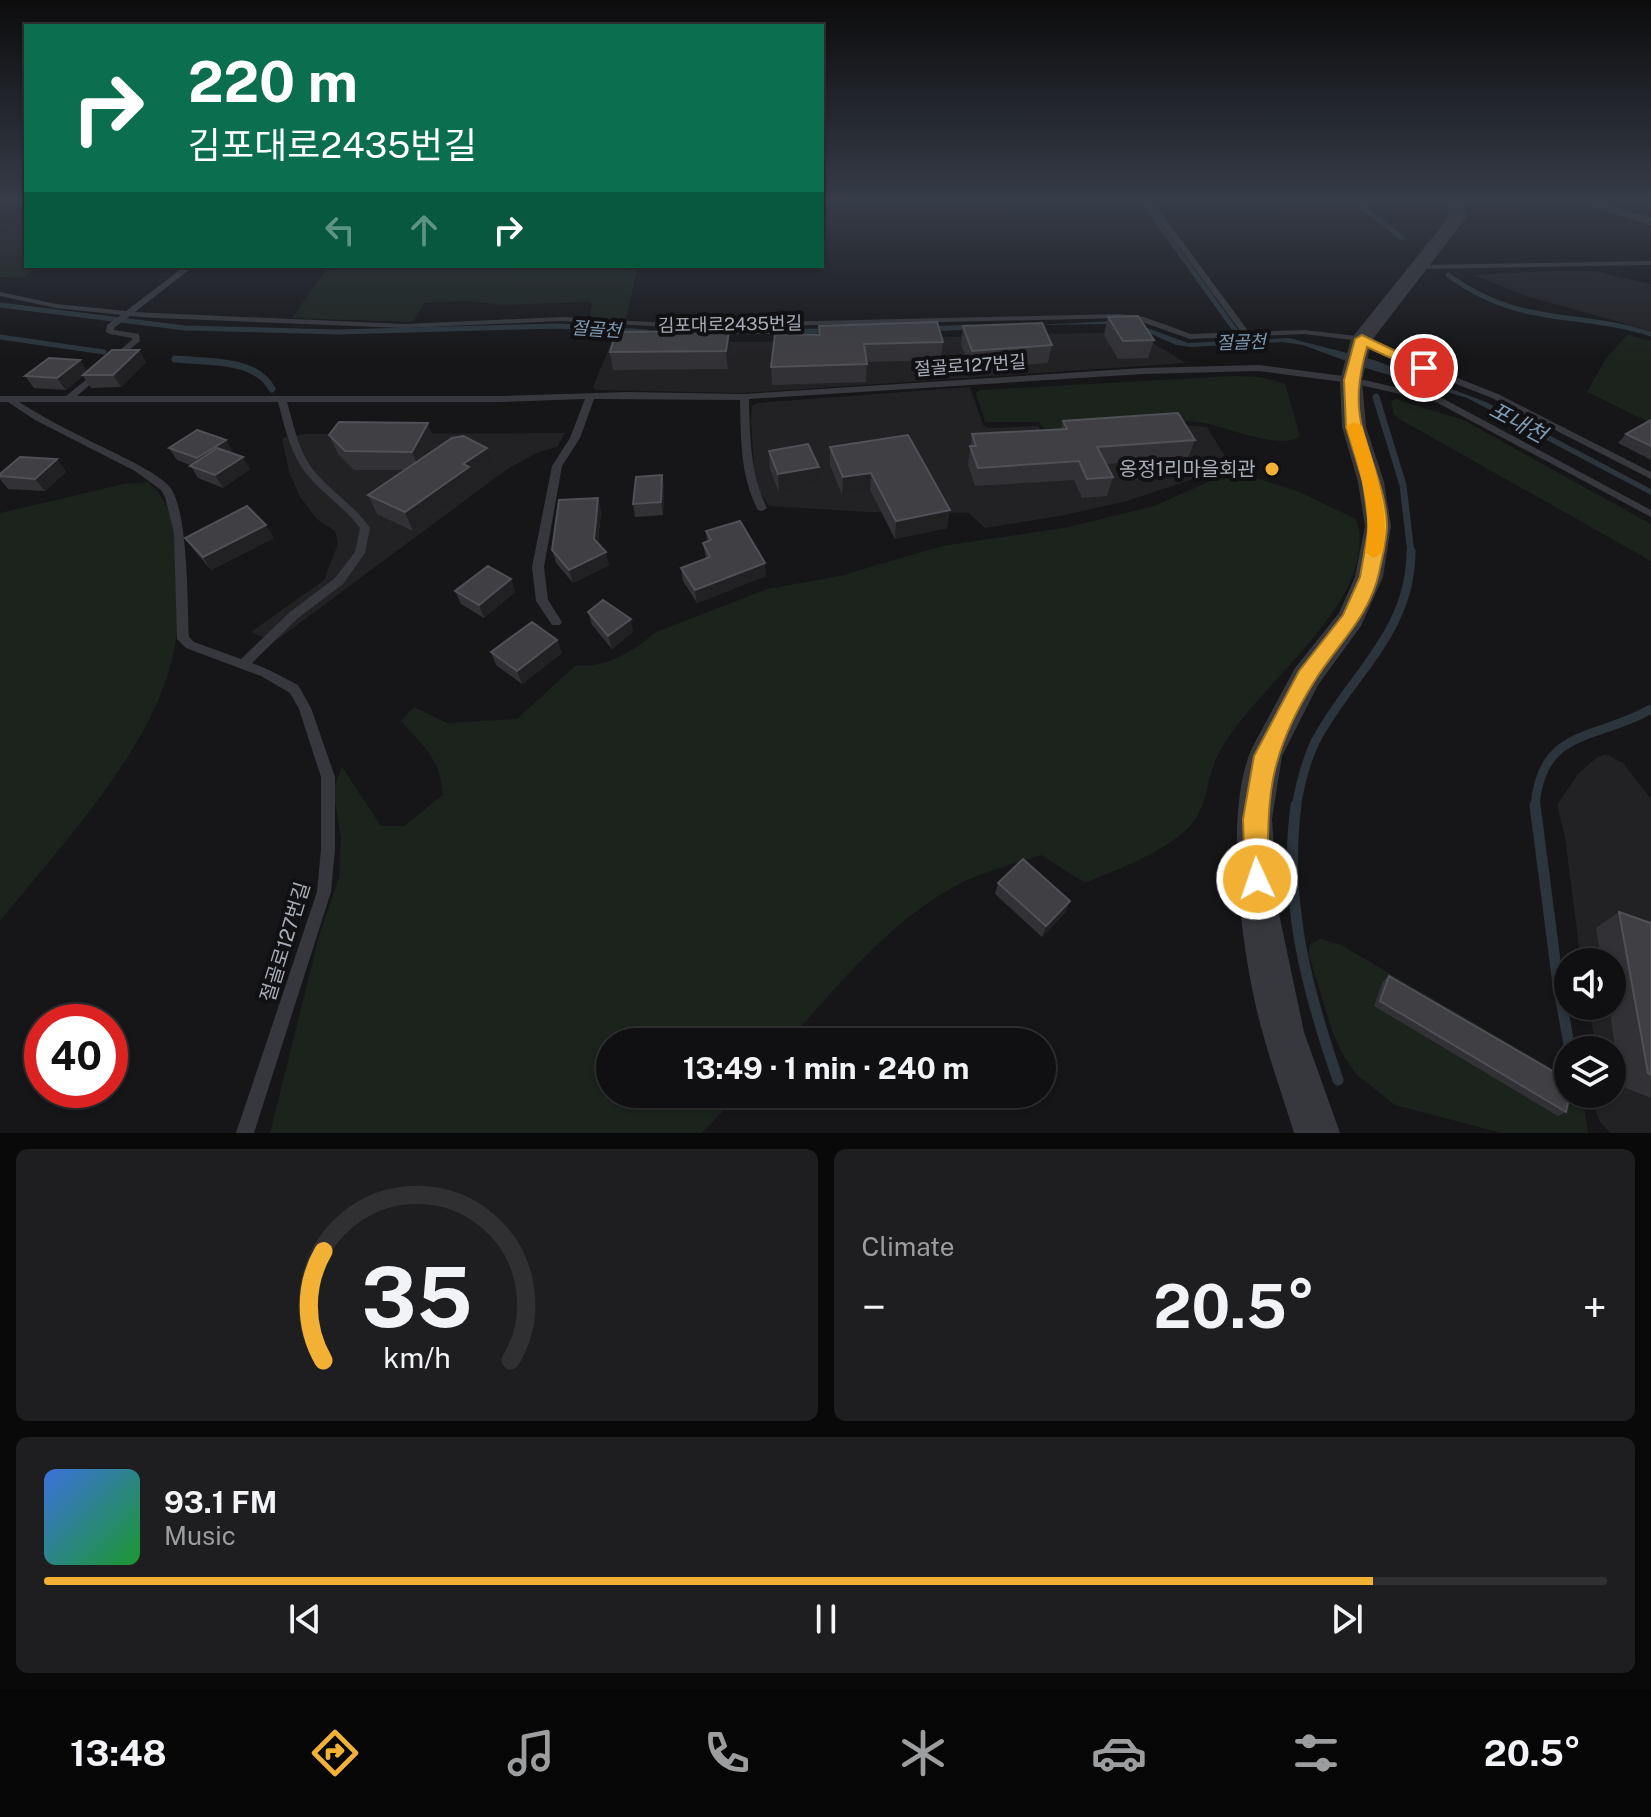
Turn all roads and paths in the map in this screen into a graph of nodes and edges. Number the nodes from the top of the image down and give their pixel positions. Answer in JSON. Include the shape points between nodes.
{"nodes":[{"id":1,"x":1186,"y":252,"type":"edge"},
{"id":2,"x":1430,"y":252,"type":"edge"},
{"id":3,"x":1651,"y":263,"type":"edge"},
{"id":4,"x":1418,"y":267,"type":"junction"},
{"id":5,"x":187,"y":268,"type":"edge"},
{"id":6,"x":0,"y":294,"type":"edge"},
{"id":7,"x":127,"y":315,"type":"junction"},
{"id":8,"x":1246,"y":334,"type":"junction"},
{"id":9,"x":1356,"y":360,"type":"junction"},
{"id":10,"x":591,"y":396,"type":"junction"},
{"id":11,"x":744,"y":397,"type":"junction"},
{"id":12,"x":282,"y":399,"type":"junction"},
{"id":13,"x":6,"y":400,"type":"edge"},
{"id":14,"x":67,"y":400,"type":"junction"},
{"id":15,"x":1651,"y":476,"type":"edge"},
{"id":16,"x":762,"y":508,"type":"dead end"},
{"id":17,"x":1651,"y":514,"type":"edge"},
{"id":18,"x":556,"y":622,"type":"dead end"},
{"id":19,"x":244,"y":664,"type":"junction"},
{"id":20,"x":245,"y":1133,"type":"edge"},
{"id":21,"x":1317,"y":1133,"type":"edge"}],
"edges":[{"from":1,"to":8,"type":"lane"},
{"from":2,"to":4,"type":"street"},
{"from":3,"to":4,"type":"lane"},
{"from":4,"to":9,"type":"street"},
{"from":5,"to":7,"type":"lane"},
{"from":6,"to":7,"type":"lane","name":"김포대로2435번길"},
{"from":7,"to":8,"type":"lane","name":"김포대로2435번길","via":[[404,326],[562,319],[685,326],[1120,316],[1190,337]]},
{"from":7,"to":14,"type":"lane","via":[[110,332],[136,336],[136,341]]},
{"from":8,"to":9,"type":"lane","name":"김포대로2435번길","via":[[1304,332]]},
{"from":9,"to":11,"type":"lane","name":"절골로127번길","via":[[1279,369]]},
{"from":9,"to":15,"type":"lane","name":"김포대로2435번길","via":[[1434,373],[1495,396]]},
{"from":9,"to":17,"type":"lane","name":"김포대로2435번길","via":[[1460,409]]},
{"from":9,"to":21,"type":"street","via":[[1354,427],[1378,526],[1369,577],[1351,618],[1306,677],[1265,756],[1254,819],[1259,909],[1283,1032]]},
{"from":10,"to":11,"type":"lane","name":"절골로127번길"},
{"from":10,"to":12,"type":"lane","name":"절골로127번길"},
{"from":10,"to":18,"type":"lane","via":[[557,466],[538,567],[542,601]]},
{"from":11,"to":16,"type":"lane","via":[[747,468]]},
{"from":12,"to":14,"type":"lane","name":"절골로127번길"},
{"from":12,"to":19,"type":"lane","via":[[310,473],[351,508],[365,528],[360,553],[339,581],[294,615]]},
{"from":13,"to":14,"type":"lane","name":"절골로127번길"},
{"from":13,"to":19,"type":"lane","name":"절골로127번길","via":[[165,488],[179,533],[183,639]]},
{"from":19,"to":20,"type":"lane","name":"절골로127번길","via":[[294,689],[328,777],[324,892]]}]}
